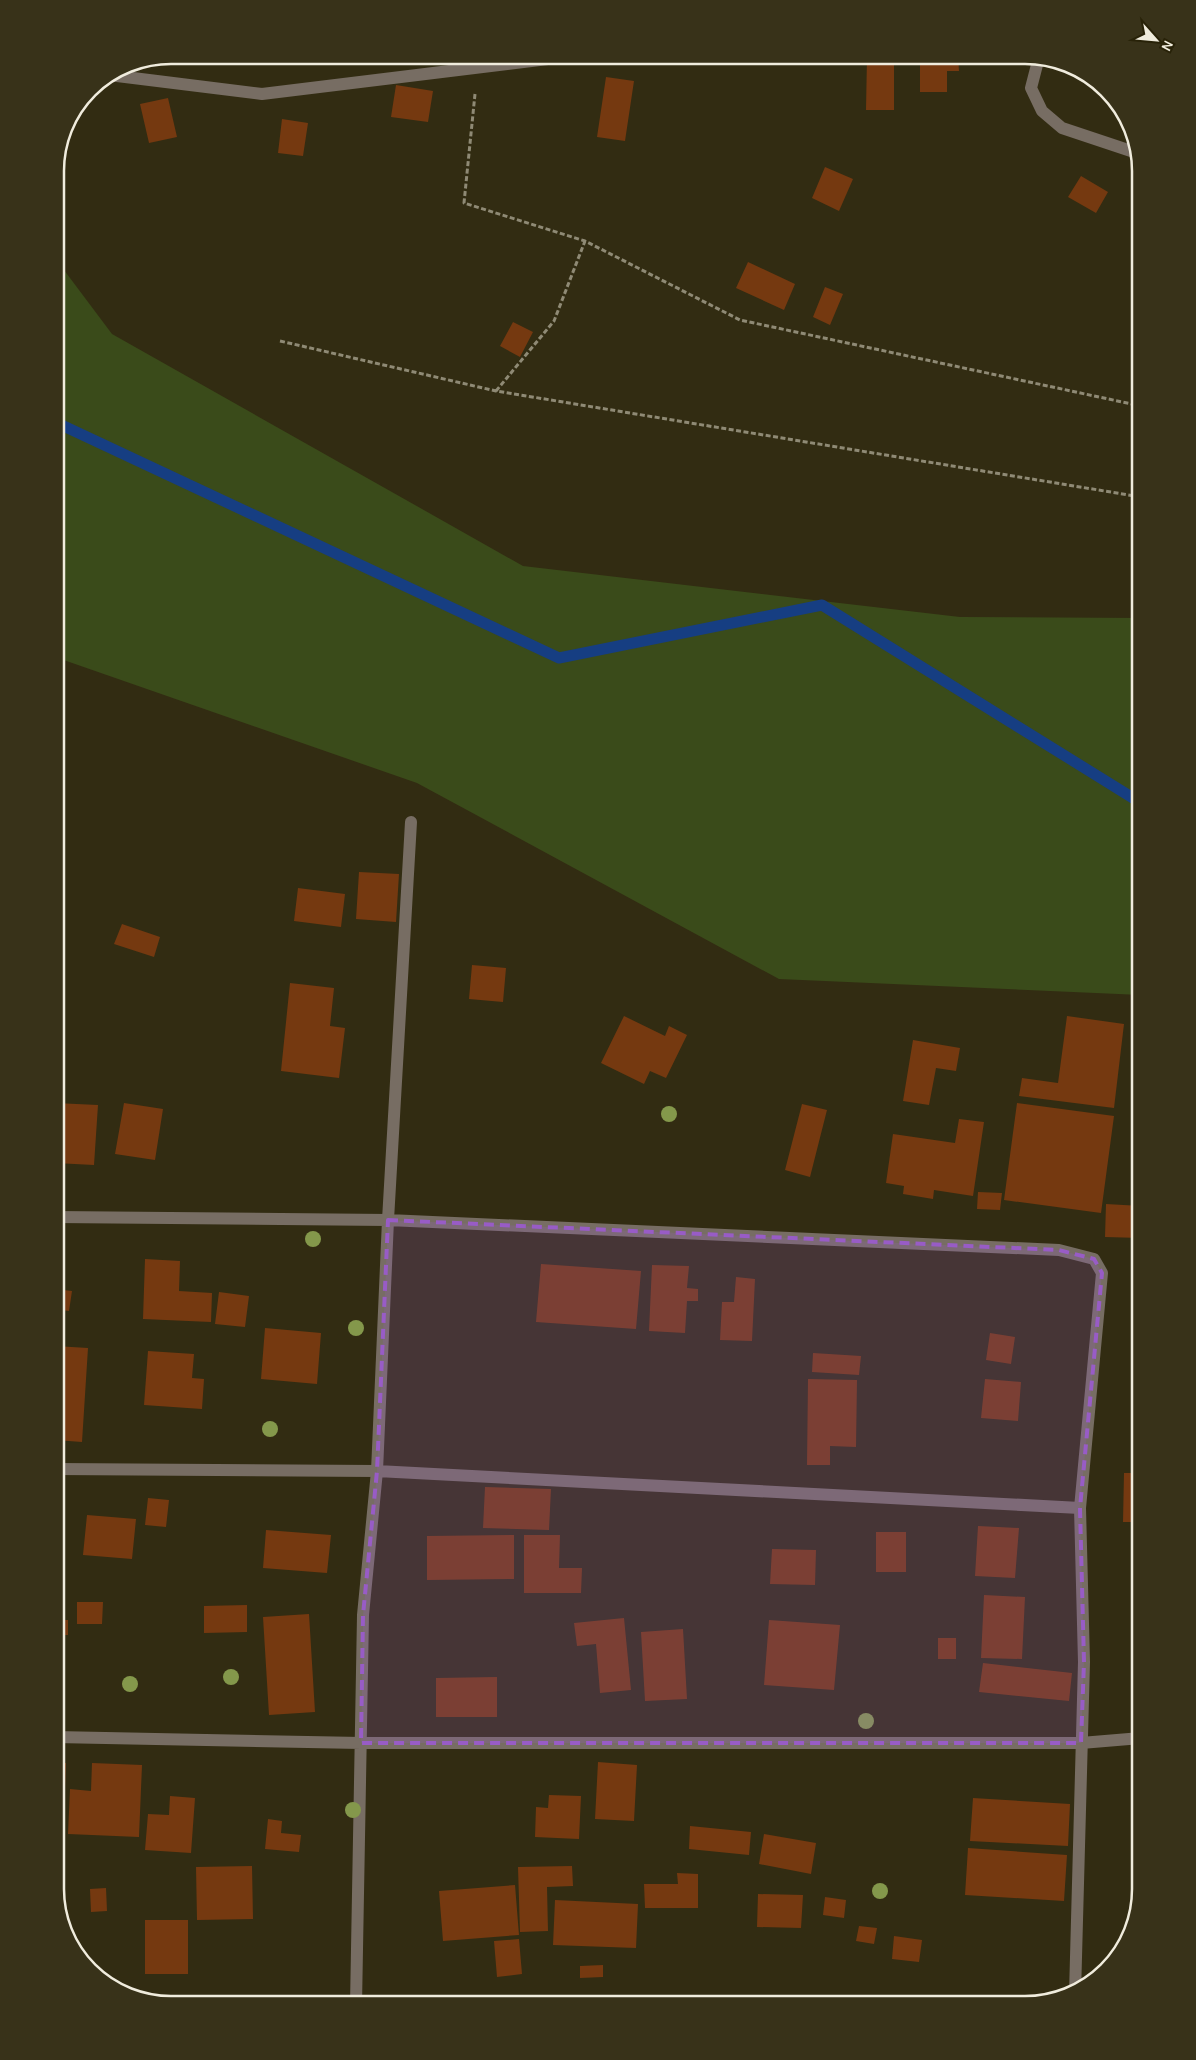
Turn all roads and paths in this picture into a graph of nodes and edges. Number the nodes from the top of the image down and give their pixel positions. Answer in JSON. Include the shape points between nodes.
{"nodes":[{"id":1,"x":509,"y":64,"type":"edge"},
{"id":2,"x":1037,"y":65,"type":"edge"},
{"id":3,"x":477,"y":68,"type":"junction"},
{"id":4,"x":121,"y":76,"type":"edge"},
{"id":5,"x":1130,"y":151,"type":"edge"},
{"id":6,"x":585,"y":241,"type":"junction"},
{"id":7,"x":280,"y":341,"type":"dead end"},
{"id":8,"x":496,"y":391,"type":"junction"},
{"id":9,"x":1132,"y":404,"type":"edge"},
{"id":10,"x":1132,"y":496,"type":"edge"},
{"id":11,"x":411,"y":822,"type":"dead end"},
{"id":12,"x":64,"y":1217,"type":"edge"},
{"id":13,"x":388,"y":1220,"type":"junction"},
{"id":14,"x":64,"y":1468,"type":"edge"},
{"id":15,"x":377,"y":1471,"type":"junction"},
{"id":16,"x":1080,"y":1508,"type":"junction"},
{"id":17,"x":64,"y":1737,"type":"edge"},
{"id":18,"x":1132,"y":1739,"type":"edge"},
{"id":19,"x":361,"y":1743,"type":"junction"},
{"id":20,"x":1081,"y":1743,"type":"junction"},
{"id":21,"x":1075,"y":1984,"type":"edge"},
{"id":22,"x":356,"y":1996,"type":"edge"}],
"edges":[{"from":1,"to":3,"type":"street"},
{"from":2,"to":5,"type":"street","via":[[1032,88],[1042,111],[1062,128]]},
{"from":3,"to":4,"type":"street","via":[[262,94]]},
{"from":3,"to":6,"type":"path","via":[[464,202]]},
{"from":6,"to":8,"type":"path","via":[[554,321]]},
{"from":6,"to":9,"type":"path","via":[[740,320]]},
{"from":7,"to":8,"type":"path"},
{"from":8,"to":10,"type":"path"},
{"from":11,"to":13,"type":"street"},
{"from":12,"to":13,"type":"street"},
{"from":13,"to":15,"type":"street"},
{"from":13,"to":16,"type":"street","via":[[1059,1250],[1094,1259],[1102,1273]]},
{"from":14,"to":15,"type":"street"},
{"from":15,"to":16,"type":"street"},
{"from":15,"to":19,"type":"street","via":[[363,1615]]},
{"from":16,"to":20,"type":"street","via":[[1084,1662]]},
{"from":17,"to":19,"type":"street"},
{"from":18,"to":20,"type":"street"},
{"from":19,"to":20,"type":"street"},
{"from":19,"to":22,"type":"street"},
{"from":20,"to":21,"type":"street"}]}
